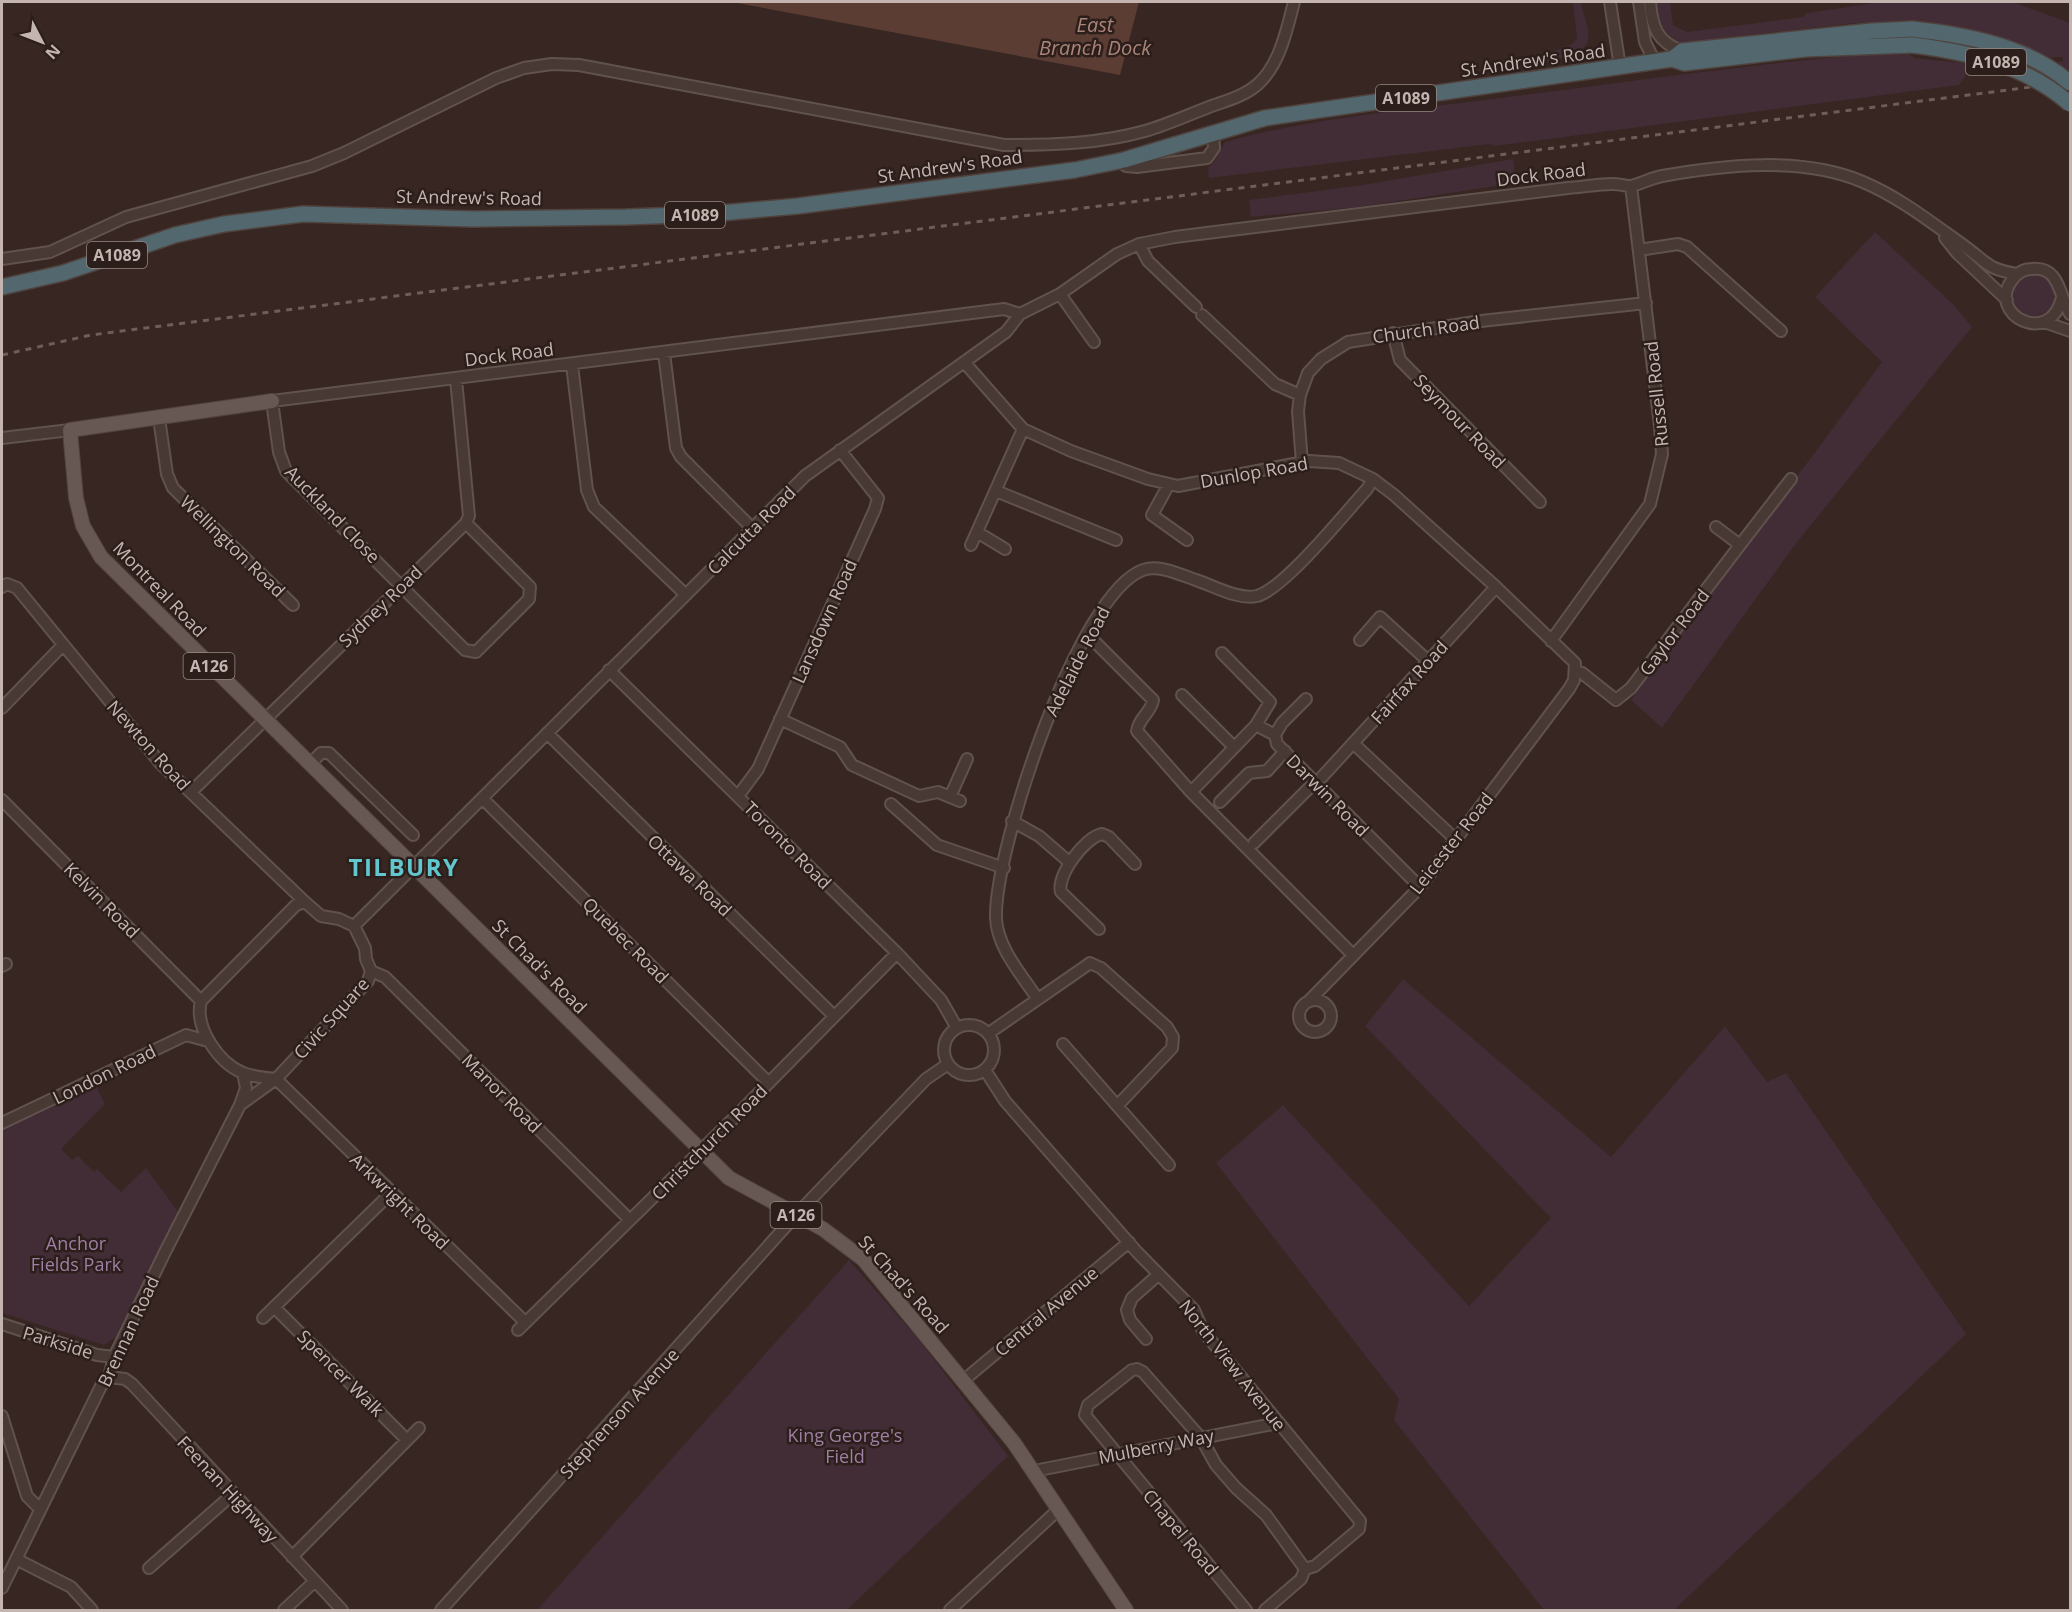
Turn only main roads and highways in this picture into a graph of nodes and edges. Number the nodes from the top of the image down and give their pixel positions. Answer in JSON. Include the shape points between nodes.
{"nodes":[{"id":1,"x":1912,"y":37,"type":"junction"},
{"id":2,"x":2070,"y":83,"type":"edge"},
{"id":3,"x":2070,"y":105,"type":"edge"},
{"id":4,"x":2,"y":287,"type":"edge"},
{"id":5,"x":273,"y":401,"type":"road end"},
{"id":6,"x":69,"y":430,"type":"joint"},
{"id":7,"x":414,"y":866,"type":"joint"},
{"id":8,"x":1126,"y":1611,"type":"edge"}],
"edges":[{"from":1,"to":2,"type":"highway","name":"St Andrew's Road","number":"A1089","bridge":true,"via":[[1970,36],[2027,57]]},
{"from":1,"to":3,"type":"highway","name":"St Andrew's Road","number":"A1089","bridge":true,"via":[[2001,63],[2040,82]]},
{"from":1,"to":4,"type":"highway","name":"St Andrew's Road","number":"A1089","via":[[1872,31],[1677,55],[1655,62],[1265,118],[1124,160],[1075,170],[798,207],[710,214],[473,219],[303,214],[224,224],[175,235],[63,273]]},
{"from":5,"to":6,"type":"main road","name":"Dock Road"},
{"from":6,"to":7,"type":"main road","name":"Montreal Road","number":"A126","via":[[78,508],[83,526],[101,557]]},
{"from":7,"to":8,"type":"main road","name":"St Chad's Road","number":"A126","via":[[729,1178],[841,1241],[863,1259],[1034,1471]]}]}
